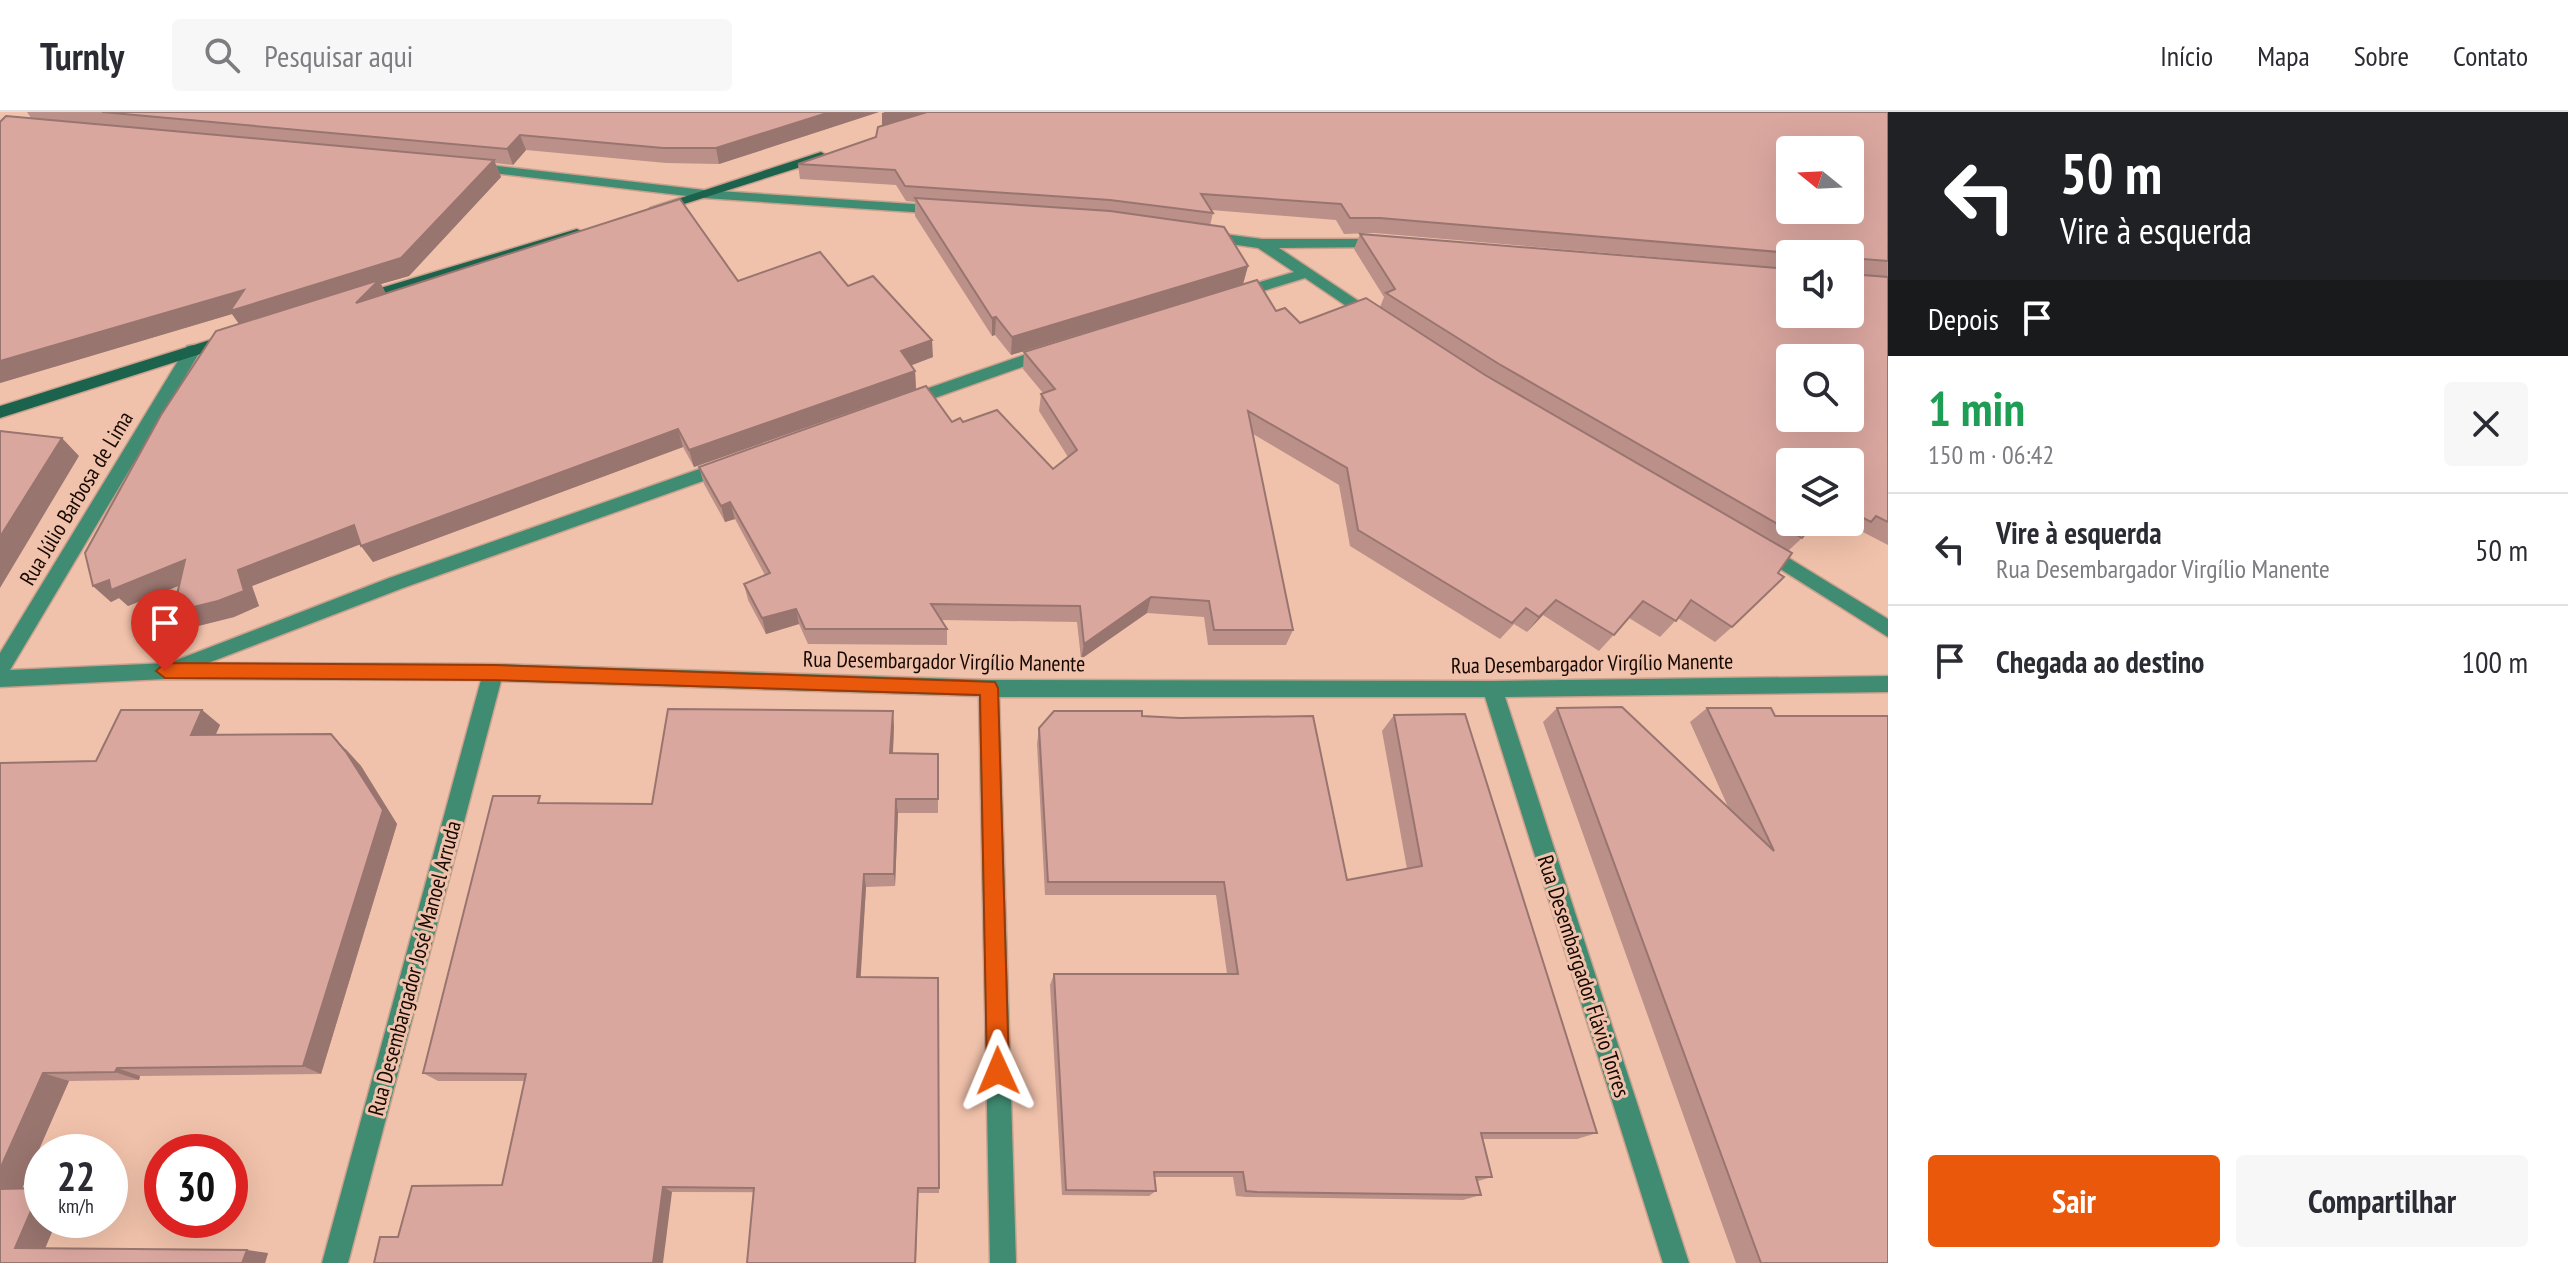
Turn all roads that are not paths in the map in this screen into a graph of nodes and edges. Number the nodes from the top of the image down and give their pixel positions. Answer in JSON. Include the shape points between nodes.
{"nodes":[{"id":1,"x":839,"y":151,"type":"edge"},
{"id":2,"x":457,"y":165,"type":"edge"},
{"id":3,"x":704,"y":194,"type":"junction"},
{"id":4,"x":951,"y":211,"type":"edge"},
{"id":5,"x":644,"y":212,"type":"edge"},
{"id":6,"x":599,"y":226,"type":"edge"},
{"id":7,"x":1185,"y":233,"type":"edge"},
{"id":8,"x":1262,"y":244,"type":"junction"},
{"id":9,"x":1405,"y":244,"type":"edge"},
{"id":10,"x":1306,"y":273,"type":"junction"},
{"id":11,"x":1215,"y":301,"type":"edge"},
{"id":12,"x":343,"y":304,"type":"edge"},
{"id":13,"x":1394,"y":330,"type":"edge"},
{"id":14,"x":253,"y":332,"type":"edge"},
{"id":15,"x":1065,"y":347,"type":"edge"},
{"id":16,"x":193,"y":350,"type":"junction"},
{"id":17,"x":886,"y":409,"type":"edge"},
{"id":18,"x":0,"y":412,"type":"edge"},
{"id":19,"x":738,"y":462,"type":"edge"},
{"id":20,"x":1754,"y":544,"type":"edge"},
{"id":21,"x":1888,"y":629,"type":"edge"},
{"id":22,"x":0,"y":670,"type":"edge"},
{"id":23,"x":165,"y":671,"type":"junction"},
{"id":24,"x":493,"y":672,"type":"junction"},
{"id":25,"x":0,"y":679,"type":"edge"},
{"id":26,"x":1888,"y":684,"type":"edge"},
{"id":27,"x":989,"y":688,"type":"junction"},
{"id":28,"x":1492,"y":689,"type":"junction"},
{"id":29,"x":335,"y":1263,"type":"edge"},
{"id":30,"x":1003,"y":1263,"type":"edge"},
{"id":31,"x":1676,"y":1263,"type":"edge"}],
"edges":[{"from":1,"to":3,"type":"main road"},
{"from":2,"to":3,"type":"street"},
{"from":3,"to":4,"type":"street"},
{"from":3,"to":5,"type":"main road"},
{"from":6,"to":12,"type":"main road"},
{"from":7,"to":8,"type":"street"},
{"from":8,"to":9,"type":"street"},
{"from":8,"to":10,"type":"street"},
{"from":10,"to":11,"type":"street"},
{"from":10,"to":13,"type":"street"},
{"from":14,"to":16,"type":"main road"},
{"from":15,"to":17,"type":"street"},
{"from":16,"to":18,"type":"main road"},
{"from":16,"to":22,"type":"street","name":"Rua Júlio Barbosa de Lima"},
{"from":19,"to":23,"type":"street"},
{"from":20,"to":21,"type":"street"},
{"from":23,"to":24,"type":"street","name":"Rua Desembargador Virgílio Manente"},
{"from":23,"to":25,"type":"street","name":"Rua Desembargador Virgílio Manente"},
{"from":24,"to":27,"type":"street","name":"Rua Desembargador Virgílio Manente"},
{"from":24,"to":29,"type":"street","name":"Rua Desembargador José Manoel Arruda"},
{"from":26,"to":28,"type":"street","name":"Rua Desembargador Virgílio Manente"},
{"from":27,"to":28,"type":"street","name":"Rua Desembargador Virgílio Manente"},
{"from":27,"to":30,"type":"street"},
{"from":28,"to":31,"type":"street","name":"Rua Desembargador Flávio Torres"}]}
